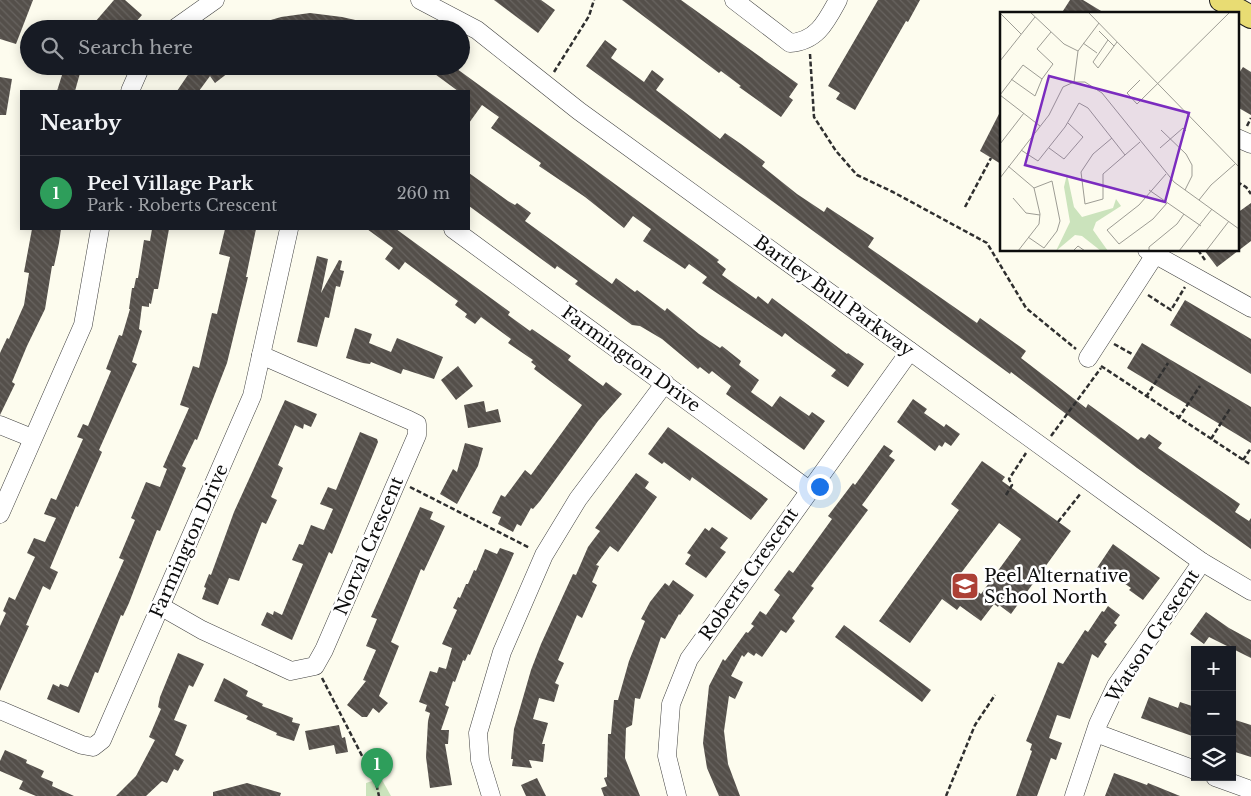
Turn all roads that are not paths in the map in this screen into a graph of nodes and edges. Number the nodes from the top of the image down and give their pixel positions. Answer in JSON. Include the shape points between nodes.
{"nodes":[{"id":1,"x":215,"y":0,"type":"edge"},
{"id":2,"x":420,"y":0,"type":"edge"},
{"id":3,"x":734,"y":0,"type":"edge"},
{"id":4,"x":838,"y":0,"type":"edge"},
{"id":5,"x":1221,"y":0,"type":"edge"},
{"id":6,"x":1251,"y":17,"type":"edge"},
{"id":7,"x":187,"y":20,"type":"edge"},
{"id":8,"x":459,"y":20,"type":"edge"},
{"id":9,"x":470,"y":26,"type":"edge"},
{"id":10,"x":137,"y":75,"type":"edge"},
{"id":11,"x":130,"y":90,"type":"edge"},
{"id":12,"x":1238,"y":138,"type":"edge"},
{"id":13,"x":1251,"y":144,"type":"edge"},
{"id":14,"x":100,"y":230,"type":"edge"},
{"id":15,"x":289,"y":230,"type":"edge"},
{"id":16,"x":454,"y":230,"type":"edge"},
{"id":17,"x":1153,"y":251,"type":"edge"},
{"id":18,"x":1251,"y":308,"type":"edge"},
{"id":19,"x":910,"y":351,"type":"junction"},
{"id":20,"x":261,"y":355,"type":"junction"},
{"id":21,"x":1095,"y":363,"type":"road end"},
{"id":22,"x":665,"y":383,"type":"junction"},
{"id":23,"x":0,"y":425,"type":"edge"},
{"id":24,"x":32,"y":438,"type":"junction"},
{"id":25,"x":808,"y":490,"type":"junction"},
{"id":26,"x":0,"y":514,"type":"edge"},
{"id":27,"x":1202,"y":562,"type":"junction"},
{"id":28,"x":1251,"y":591,"type":"edge"},
{"id":29,"x":160,"y":606,"type":"junction"},
{"id":30,"x":0,"y":710,"type":"edge"},
{"id":31,"x":1096,"y":733,"type":"junction"},
{"id":32,"x":1191,"y":769,"type":"edge"},
{"id":33,"x":1227,"y":781,"type":"edge"},
{"id":34,"x":1251,"y":790,"type":"edge"},
{"id":35,"x":491,"y":796,"type":"edge"},
{"id":36,"x":677,"y":796,"type":"edge"},
{"id":37,"x":1074,"y":796,"type":"edge"}],
"edges":[{"from":1,"to":7,"type":"street"},
{"from":2,"to":8,"type":"street","name":"Bartley Bull Parkway"},
{"from":3,"to":4,"type":"street","via":[[790,43],[810,38],[821,30]]},
{"from":5,"to":6,"type":"main road"},
{"from":9,"to":19,"type":"street","name":"Bartley Bull Parkway","via":[[545,86]]},
{"from":10,"to":11,"type":"street"},
{"from":12,"to":13,"type":"street"},
{"from":14,"to":24,"type":"street","via":[[83,325]]},
{"from":15,"to":20,"type":"street","name":"Farmington Drive"},
{"from":16,"to":22,"type":"street","name":"Farmington Drive"},
{"from":17,"to":18,"type":"street"},
{"from":17,"to":21,"type":"street","via":[[1101,338]]},
{"from":19,"to":25,"type":"street","name":"Roberts Crescent"},
{"from":19,"to":27,"type":"street","name":"Bartley Bull Parkway"},
{"from":20,"to":29,"type":"street","name":"Farmington Drive","via":[[252,396]]},
{"from":20,"to":29,"type":"street","name":"Norval Crescent","via":[[417,424],[417,435],[316,666],[291,671],[202,630]]},
{"from":22,"to":25,"type":"street","name":"Farmington Drive"},
{"from":22,"to":35,"type":"street","via":[[578,499],[544,555],[502,652],[478,733],[480,760]]},
{"from":23,"to":24,"type":"street"},
{"from":24,"to":26,"type":"street"},
{"from":25,"to":36,"type":"street","name":"Roberts Crescent","via":[[689,659],[670,704],[666,756]]},
{"from":27,"to":28,"type":"street","name":"Bartley Bull Parkway"},
{"from":27,"to":31,"type":"street","name":"Watson Crescent","via":[[1116,686]]},
{"from":29,"to":30,"type":"street","name":"Farmington Drive","via":[[109,726],[102,740],[93,747],[82,746]]},
{"from":31,"to":32,"type":"street"},
{"from":31,"to":37,"type":"street","name":"Watson Crescent"},
{"from":33,"to":34,"type":"street"}]}
